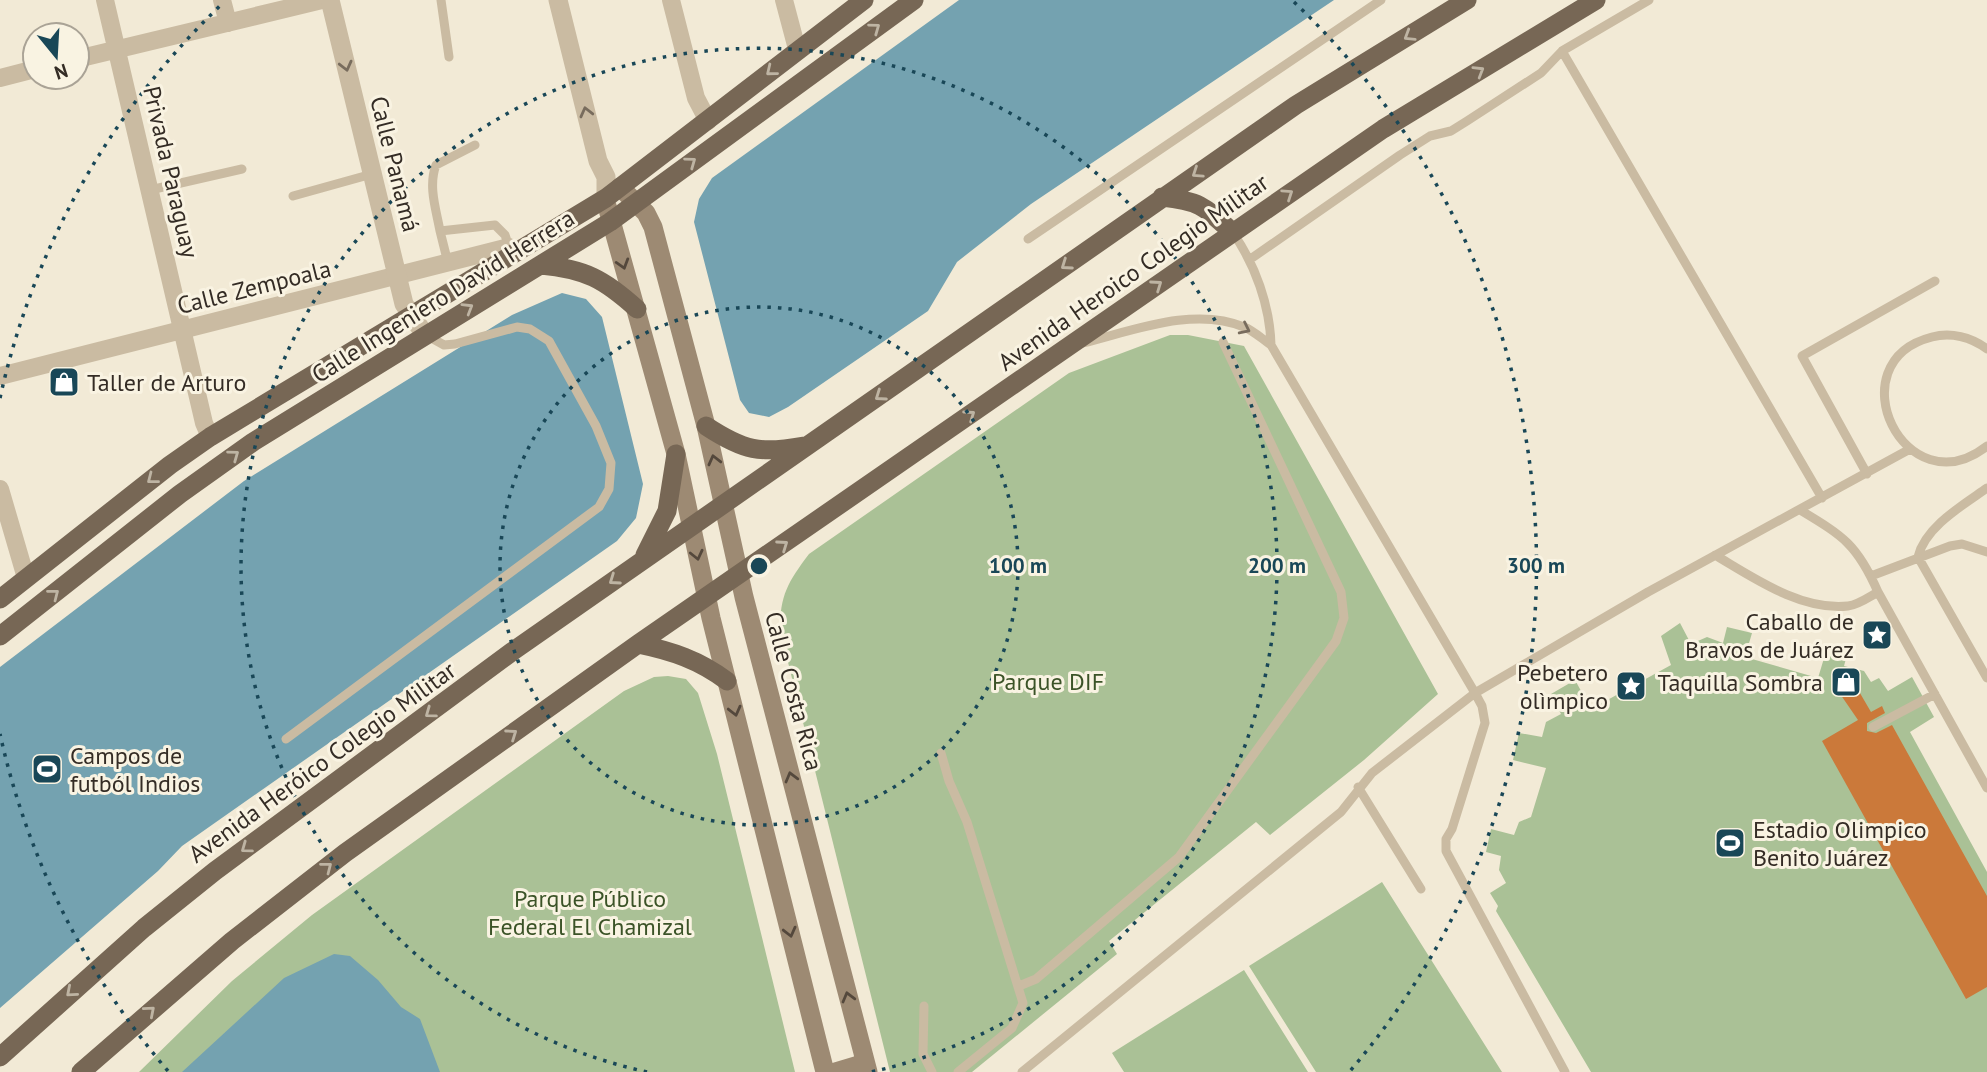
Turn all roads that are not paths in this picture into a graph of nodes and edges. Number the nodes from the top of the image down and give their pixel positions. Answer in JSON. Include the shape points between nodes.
{"nodes":[{"id":1,"x":105,"y":0,"type":"edge"},
{"id":2,"x":222,"y":0,"type":"edge"},
{"id":3,"x":321,"y":0,"type":"edge"},
{"id":4,"x":330,"y":0,"type":"edge"},
{"id":5,"x":441,"y":0,"type":"edge"},
{"id":6,"x":558,"y":0,"type":"edge"},
{"id":7,"x":671,"y":0,"type":"edge"},
{"id":8,"x":783,"y":0,"type":"edge"},
{"id":9,"x":864,"y":0,"type":"edge"},
{"id":10,"x":914,"y":0,"type":"edge"},
{"id":11,"x":1381,"y":0,"type":"edge"},
{"id":12,"x":1466,"y":0,"type":"edge"},
{"id":13,"x":1596,"y":0,"type":"edge"},
{"id":14,"x":1649,"y":0,"type":"edge"},
{"id":15,"x":228,"y":23,"type":"junction"},
{"id":16,"x":117,"y":49,"type":"junction"},
{"id":17,"x":797,"y":49,"type":"junction"},
{"id":18,"x":1562,"y":51,"type":"junction"},
{"id":19,"x":91,"y":56,"type":"edge"},
{"id":20,"x":449,"y":57,"type":"dead end"},
{"id":21,"x":21,"y":73,"type":"edge"},
{"id":22,"x":0,"y":78,"type":"edge"},
{"id":23,"x":708,"y":121,"type":"junction"},
{"id":24,"x":475,"y":145,"type":"dead end"},
{"id":25,"x":242,"y":169,"type":"dead end"},
{"id":26,"x":373,"y":174,"type":"junction"},
{"id":27,"x":610,"y":187,"type":"junction"},
{"id":28,"x":150,"y":190,"type":"junction"},
{"id":29,"x":293,"y":196,"type":"dead end"},
{"id":30,"x":1162,"y":197,"type":"junction"},
{"id":31,"x":636,"y":202,"type":"junction"},
{"id":32,"x":610,"y":222,"type":"junction"},
{"id":33,"x":440,"y":231,"type":"junction"},
{"id":34,"x":1232,"y":232,"type":"junction"},
{"id":35,"x":1028,"y":239,"type":"dead end"},
{"id":36,"x":514,"y":250,"type":"junction"},
{"id":37,"x":1249,"y":260,"type":"junction"},
{"id":38,"x":448,"y":263,"type":"junction"},
{"id":39,"x":541,"y":265,"type":"junction"},
{"id":40,"x":397,"y":276,"type":"junction"},
{"id":41,"x":1935,"y":281,"type":"dead end"},
{"id":42,"x":637,"y":309,"type":"junction"},
{"id":43,"x":409,"y":315,"type":"junction"},
{"id":44,"x":183,"y":331,"type":"junction"},
{"id":45,"x":425,"y":335,"type":"junction"},
{"id":46,"x":1223,"y":342,"type":"dead end"},
{"id":47,"x":1071,"y":345,"type":"junction"},
{"id":48,"x":1271,"y":345,"type":"junction"},
{"id":49,"x":1987,"y":349,"type":"edge"},
{"id":50,"x":0,"y":376,"type":"edge"},
{"id":51,"x":706,"y":426,"type":"junction"},
{"id":52,"x":210,"y":437,"type":"junction"},
{"id":53,"x":812,"y":444,"type":"junction"},
{"id":54,"x":1987,"y":446,"type":"edge"},
{"id":55,"x":1910,"y":449,"type":"junction"},
{"id":56,"x":676,"y":454,"type":"junction"},
{"id":57,"x":1867,"y":474,"type":"junction"},
{"id":58,"x":1987,"y":488,"type":"edge"},
{"id":59,"x":0,"y":489,"type":"edge"},
{"id":60,"x":1822,"y":498,"type":"junction"},
{"id":61,"x":725,"y":505,"type":"junction"},
{"id":62,"x":1800,"y":510,"type":"junction"},
{"id":63,"x":691,"y":528,"type":"junction"},
{"id":64,"x":1987,"y":552,"type":"edge"},
{"id":65,"x":1715,"y":555,"type":"junction"},
{"id":66,"x":1918,"y":557,"type":"junction"},
{"id":67,"x":640,"y":561,"type":"junction"},
{"id":68,"x":739,"y":575,"type":"junction"},
{"id":69,"x":1871,"y":576,"type":"junction"},
{"id":70,"x":26,"y":578,"type":"junction"},
{"id":71,"x":1878,"y":592,"type":"junction"},
{"id":72,"x":707,"y":597,"type":"junction"},
{"id":73,"x":0,"y":599,"type":"edge"},
{"id":74,"x":0,"y":636,"type":"edge"},
{"id":75,"x":638,"y":645,"type":"junction"},
{"id":76,"x":1987,"y":678,"type":"edge"},
{"id":77,"x":727,"y":681,"type":"junction"},
{"id":78,"x":1475,"y":693,"type":"junction"},
{"id":79,"x":1934,"y":694,"type":"junction"},
{"id":80,"x":1873,"y":727,"type":"dead end"},
{"id":81,"x":286,"y":739,"type":"dead end"},
{"id":82,"x":941,"y":753,"type":"dead end"},
{"id":83,"x":1358,"y":787,"type":"junction"},
{"id":84,"x":1987,"y":788,"type":"edge"},
{"id":85,"x":1421,"y":889,"type":"dead end"},
{"id":86,"x":1020,"y":986,"type":"junction"},
{"id":87,"x":924,"y":1006,"type":"dead end"},
{"id":88,"x":0,"y":1056,"type":"edge"},
{"id":89,"x":867,"y":1068,"type":"edge"},
{"id":90,"x":81,"y":1072,"type":"edge"},
{"id":91,"x":825,"y":1072,"type":"edge"},
{"id":92,"x":835,"y":1072,"type":"edge"},
{"id":93,"x":932,"y":1072,"type":"edge"},
{"id":94,"x":958,"y":1072,"type":"edge"},
{"id":95,"x":1022,"y":1072,"type":"edge"},
{"id":96,"x":1565,"y":1072,"type":"edge"}],
"edges":[{"from":1,"to":16,"type":"street","name":"Privada Paraguay"},
{"from":2,"to":15,"type":"street"},
{"from":3,"to":15,"type":"street"},
{"from":4,"to":26,"type":"street","name":"Calle Panamá","one_way":true},
{"from":5,"to":20,"type":"lane"},
{"from":27,"to":6,"type":"street","name":"Calle Costa Rica","one_way":true,"via":[[598,161]]},
{"from":7,"to":23,"type":"street","via":[[696,98]]},
{"from":8,"to":17,"type":"street"},
{"from":9,"to":17,"type":"main road","name":"Calle Ingeniero David Herrera"},
{"from":31,"to":10,"type":"main road","name":"Calle Ingeniero David Herrera","one_way":true},
{"from":11,"to":35,"type":"lane"},
{"from":12,"to":30,"type":"main road","name":"Avenida Heroico Colegio Militar","one_way":true,"via":[[1296,105]]},
{"from":34,"to":13,"type":"main road","name":"Avenida Heroico Colegio Militar","one_way":true,"via":[[1383,129]]},
{"from":14,"to":18,"type":"lane"},
{"from":15,"to":16,"type":"street"},
{"from":16,"to":19,"type":"street"},
{"from":16,"to":28,"type":"street","name":"Privada Paraguay"},
{"from":17,"to":23,"type":"main road","name":"Calle Ingeniero David Herrera","one_way":true},
{"from":18,"to":37,"type":"lane","via":[[1541,73],[1451,131],[1430,136],[1400,155]]},
{"from":18,"to":60,"type":"lane"},
{"from":21,"to":22,"type":"street"},
{"from":23,"to":27,"type":"main road","name":"Calle Ingeniero David Herrera"},
{"from":24,"to":33,"type":"lane","via":[[436,165],[433,195]]},
{"from":25,"to":28,"type":"lane"},
{"from":26,"to":29,"type":"lane"},
{"from":26,"to":40,"type":"street","name":"Calle Panamá"},
{"from":27,"to":31,"type":"main road","name":"Calle Costa Rica"},
{"from":27,"to":32,"type":"main road","name":"Calle Costa Rica"},
{"from":27,"to":36,"type":"main road","name":"Calle Ingeniero David Herrera"},
{"from":28,"to":44,"type":"street","name":"Privada Paraguay"},
{"from":30,"to":34,"type":"main road","via":[[1191,200],[1205,207]]},
{"from":30,"to":53,"type":"main road","name":"Avenida Heroico Colegio Militar","one_way":true},
{"from":31,"to":32,"type":"main road","name":"Calle Ingeniero David Herrera"},
{"from":31,"to":51,"type":"main road","name":"Calle Costa Rica","via":[[653,227]]},
{"from":32,"to":39,"type":"main road","name":"Calle Ingeniero David Herrera"},
{"from":32,"to":42,"type":"main road","name":"Calle Costa Rica","one_way":true},
{"from":33,"to":36,"type":"lane","via":[[495,225]]},
{"from":33,"to":38,"type":"lane"},
{"from":34,"to":37,"type":"lane"},
{"from":47,"to":34,"type":"main road","name":"Avenida Heroico Colegio Militar","one_way":true},
{"from":36,"to":38,"type":"street","name":"Calle Zempoala"},
{"from":36,"to":43,"type":"main road","name":"Calle Ingeniero David Herrera"},
{"from":37,"to":48,"type":"lane"},
{"from":38,"to":40,"type":"street","name":"Calle Zempoala"},
{"from":39,"to":42,"type":"main road","via":[[573,268],[598,278]]},
{"from":45,"to":39,"type":"main road","name":"Calle Ingeniero David Herrera","one_way":true},
{"from":40,"to":43,"type":"street","name":"Calle Panamá"},
{"from":40,"to":44,"type":"street","name":"Calle Zempoala"},
{"from":41,"to":57,"type":"lane","via":[[1802,356]]},
{"from":42,"to":56,"type":"main road","name":"Calle Costa Rica"},
{"from":43,"to":45,"type":"street","name":"Calle Panamá"},
{"from":43,"to":52,"type":"main road","name":"Calle Ingeniero David Herrera"},
{"from":44,"to":50,"type":"street","name":"Calle Zempoala"},
{"from":44,"to":52,"type":"street","name":"Privada Paraguay"},
{"from":74,"to":45,"type":"main road","name":"Calle Ingeniero David Herrera","one_way":true,"via":[[243,449]]},
{"from":45,"to":81,"type":"lane","via":[[444,345],[517,327],[530,328],[549,341],[596,426],[611,463],[609,489],[599,507]]},
{"from":46,"to":86,"type":"lane","via":[[1315,532],[1340,592],[1344,618],[1336,641],[1179,857],[1035,979]]},
{"from":47,"to":48,"type":"lane","one_way":true,"via":[[1168,323],[1216,319],[1246,327]]},
{"from":68,"to":47,"type":"main road","name":"Avenida Heroico Colegio Militar","one_way":true},
{"from":48,"to":78,"type":"lane"},
{"from":49,"to":55,"type":"lane","via":[[1972,340],[1947,335],[1921,341],[1900,356],[1887,379],[1884,405],[1893,430]]},
{"from":51,"to":53,"type":"main road","via":[[733,444],[754,450]]},
{"from":61,"to":51,"type":"main road","name":"Calle Costa Rica","one_way":true},
{"from":52,"to":70,"type":"main road","name":"Calle Ingeniero David Herrera","one_way":true},
{"from":53,"to":61,"type":"main road","name":"Avenida Heroico Colegio Militar"},
{"from":54,"to":55,"type":"lane","via":[[1973,455],[1947,461]]},
{"from":55,"to":57,"type":"lane"},
{"from":56,"to":63,"type":"main road","name":"Calle Costa Rica"},
{"from":56,"to":67,"type":"main road","via":[[667,511]]},
{"from":57,"to":60,"type":"lane"},
{"from":58,"to":66,"type":"lane","via":[[1929,535]]},
{"from":59,"to":70,"type":"street"},
{"from":60,"to":62,"type":"lane"},
{"from":61,"to":63,"type":"main road","name":"Avenida Heroico Colegio Militar"},
{"from":61,"to":68,"type":"main road","name":"Calle Costa Rica"},
{"from":62,"to":65,"type":"lane"},
{"from":62,"to":69,"type":"lane","via":[[1846,538]]},
{"from":63,"to":67,"type":"main road","name":"Avenida Heróico Colegio Militar"},
{"from":63,"to":72,"type":"main road","name":"Calle Costa Rica","one_way":true},
{"from":64,"to":66,"type":"lane","via":[[1962,544]]},
{"from":65,"to":71,"type":"lane","via":[[1782,592],[1829,606],[1851,606]]},
{"from":65,"to":78,"type":"lane"},
{"from":66,"to":69,"type":"lane"},
{"from":66,"to":76,"type":"lane"},
{"from":67,"to":88,"type":"main road","name":"Avenida Heróico Colegio Militar","one_way":true,"via":[[215,871]]},
{"from":68,"to":72,"type":"main road","name":"Avenida Heroico Colegio Militar"},
{"from":89,"to":68,"type":"main road","name":"Calle Costa Rica","one_way":true},
{"from":69,"to":71,"type":"lane"},
{"from":70,"to":73,"type":"main road","name":"Calle Ingeniero David Herrera"},
{"from":71,"to":79,"type":"lane"},
{"from":72,"to":75,"type":"main road"},
{"from":72,"to":77,"type":"main road","name":"Calle Costa Rica"},
{"from":75,"to":77,"type":"main road","via":[[677,652],[704,663]]},
{"from":90,"to":75,"type":"main road","one_way":true,"via":[[232,941],[345,853]]},
{"from":77,"to":91,"type":"main road","name":"Calle Costa Rica","one_way":true},
{"from":78,"to":83,"type":"lane"},
{"from":78,"to":96,"type":"lane","via":[[1485,723],[1446,851]]},
{"from":79,"to":80,"type":"lane"},
{"from":79,"to":84,"type":"lane"},
{"from":82,"to":86,"type":"lane"},
{"from":83,"to":85,"type":"lane"},
{"from":83,"to":95,"type":"lane","via":[[1340,812]]},
{"from":86,"to":94,"type":"lane","via":[[1023,1003],[1012,1028]]},
{"from":87,"to":93,"type":"lane","via":[[923,1054]]},
{"from":89,"to":92,"type":"main road"}]}
